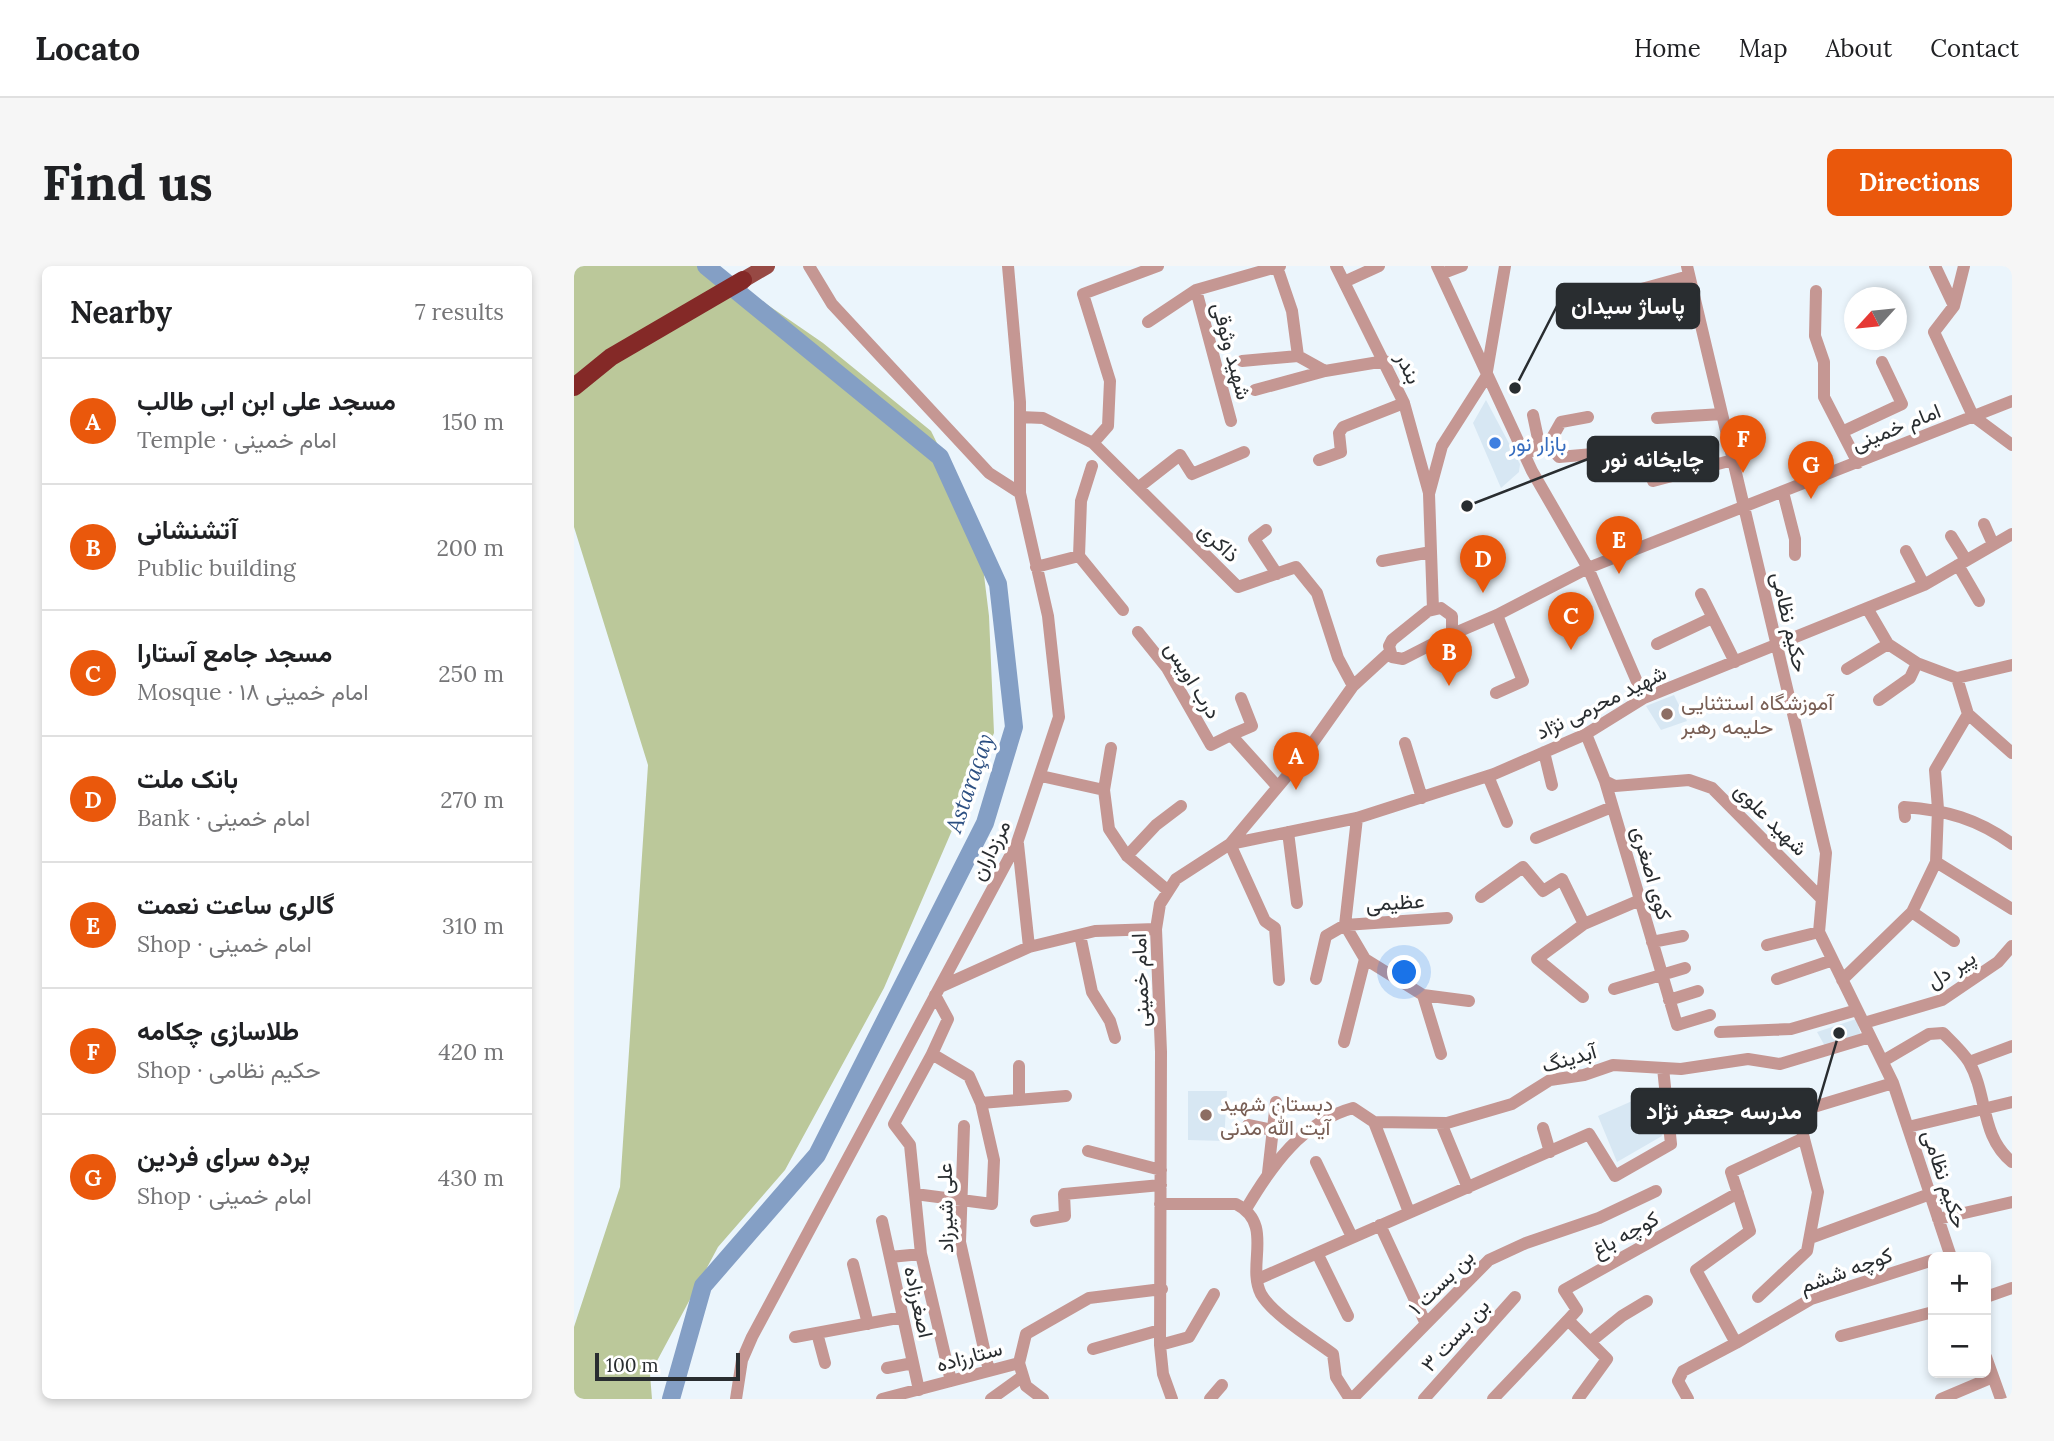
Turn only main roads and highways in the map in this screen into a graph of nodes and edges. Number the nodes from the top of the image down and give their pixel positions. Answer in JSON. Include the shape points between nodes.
{"nodes":[{"id":1,"x":767,"y":266,"type":"edge"},
{"id":2,"x":743,"y":280,"type":"joint"},
{"id":3,"x":574,"y":387,"type":"edge"}],
"edges":[{"from":1,"to":2,"type":"main road"},
{"from":2,"to":3,"type":"highway","via":[[611,357]]}]}
